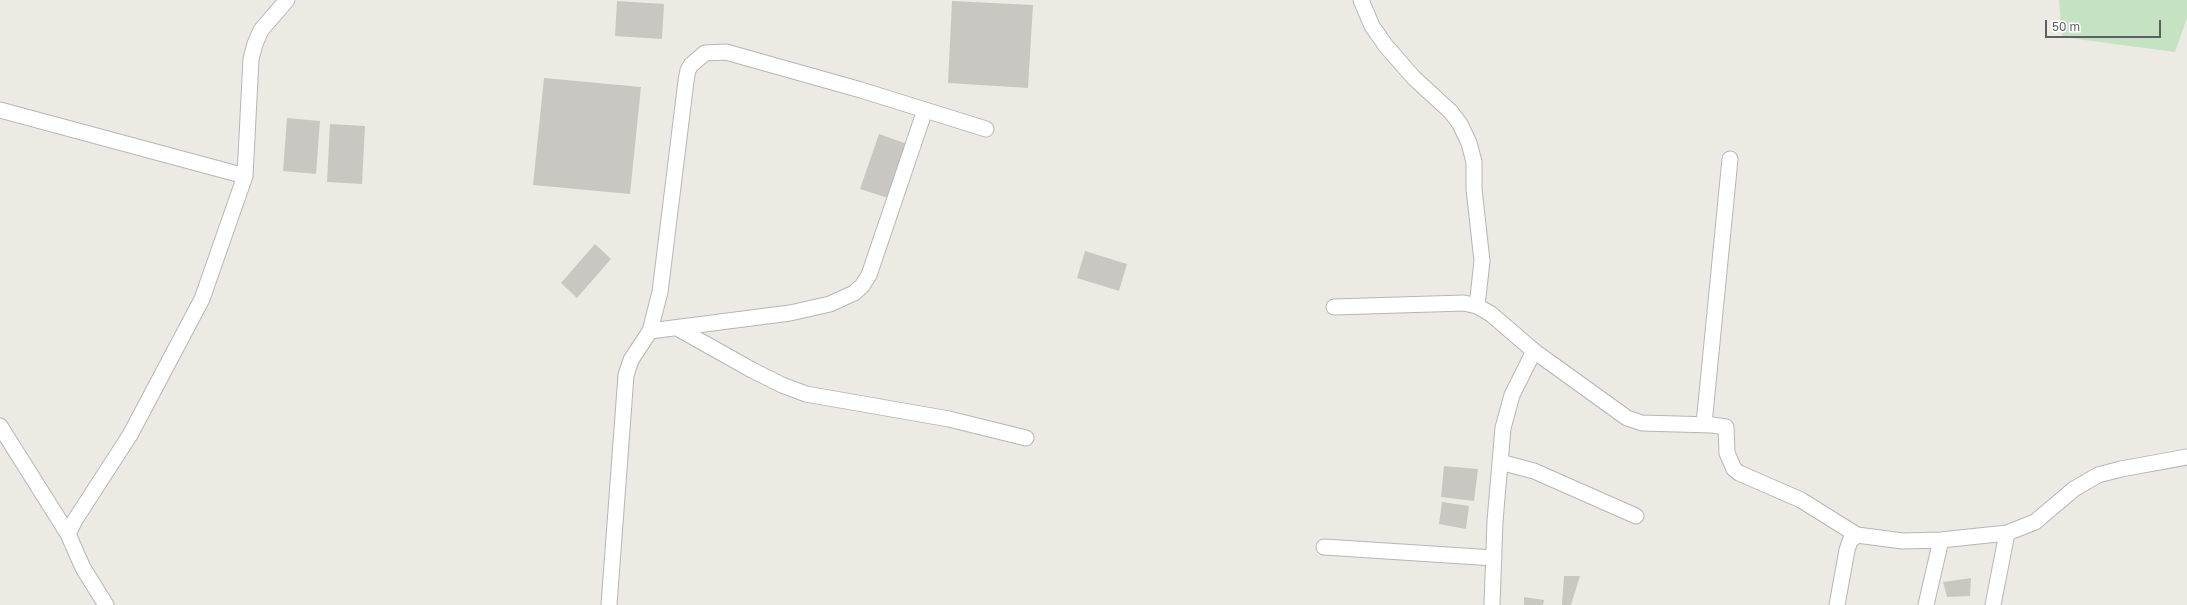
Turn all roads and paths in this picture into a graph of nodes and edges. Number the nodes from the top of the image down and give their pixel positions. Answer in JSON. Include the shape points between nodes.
{"nodes":[{"id":1,"x":287,"y":0,"type":"edge"},
{"id":2,"x":1361,"y":0,"type":"edge"},
{"id":3,"x":0,"y":110,"type":"edge"},
{"id":4,"x":925,"y":110,"type":"junction"},
{"id":5,"x":986,"y":129,"type":"dead end"},
{"id":6,"x":1730,"y":158,"type":"dead end"},
{"id":7,"x":245,"y":176,"type":"junction"},
{"id":8,"x":1477,"y":306,"type":"junction"},
{"id":9,"x":1334,"y":307,"type":"dead end"},
{"id":10,"x":677,"y":328,"type":"junction"},
{"id":11,"x":650,"y":331,"type":"junction"},
{"id":12,"x":1534,"y":351,"type":"junction"},
{"id":13,"x":1704,"y":424,"type":"junction"},
{"id":14,"x":0,"y":426,"type":"edge"},
{"id":15,"x":1026,"y":438,"type":"dead end"},
{"id":16,"x":2187,"y":457,"type":"edge"},
{"id":17,"x":1500,"y":462,"type":"junction"},
{"id":18,"x":1636,"y":516,"type":"dead end"},
{"id":19,"x":2007,"y":533,"type":"junction"},
{"id":20,"x":68,"y":534,"type":"junction"},
{"id":21,"x":1857,"y":535,"type":"junction"},
{"id":22,"x":1941,"y":540,"type":"junction"},
{"id":23,"x":1324,"y":547,"type":"dead end"},
{"id":24,"x":1494,"y":558,"type":"junction"},
{"id":25,"x":106,"y":605,"type":"edge"},
{"id":26,"x":609,"y":605,"type":"edge"},
{"id":27,"x":1492,"y":605,"type":"edge"},
{"id":28,"x":1837,"y":605,"type":"edge"},
{"id":29,"x":1926,"y":605,"type":"edge"},
{"id":30,"x":1993,"y":605,"type":"edge"}],
"edges":[{"from":1,"to":7,"type":"street","via":[[261,30],[251,59]]},
{"from":2,"to":8,"type":"street","via":[[1372,26],[1386,46],[1414,78],[1451,112],[1469,143],[1474,162],[1474,189],[1482,261]]},
{"from":3,"to":7,"type":"street"},
{"from":4,"to":5,"type":"street"},
{"from":4,"to":10,"type":"street","via":[[869,275],[862,286],[854,293],[830,304],[790,313]]},
{"from":4,"to":11,"type":"street","via":[[726,52],[714,51],[700,56],[688,70],[660,292]]},
{"from":6,"to":13,"type":"street"},
{"from":7,"to":20,"type":"street","via":[[202,299],[130,435]]},
{"from":8,"to":9,"type":"street","via":[[1464,303]]},
{"from":8,"to":12,"type":"street","via":[[1503,323]]},
{"from":10,"to":11,"type":"street"},
{"from":10,"to":15,"type":"street","via":[[764,376],[806,394],[948,419]]},
{"from":11,"to":26,"type":"street","via":[[631,360],[626,375]]},
{"from":12,"to":13,"type":"street","via":[[1627,418],[1650,423]]},
{"from":12,"to":17,"type":"street","via":[[1512,395],[1503,428]]},
{"from":13,"to":21,"type":"street","via":[[1726,427],[1729,459],[1739,473],[1800,500]]},
{"from":14,"to":20,"type":"street"},
{"from":16,"to":19,"type":"street","via":[[2121,468],[2098,475],[2074,489],[2035,522]]},
{"from":17,"to":18,"type":"street","via":[[1534,471]]},
{"from":17,"to":24,"type":"street"},
{"from":19,"to":22,"type":"street"},
{"from":19,"to":30,"type":"street"},
{"from":20,"to":25,"type":"street","via":[[83,568]]},
{"from":21,"to":22,"type":"street","via":[[1903,541]]},
{"from":21,"to":28,"type":"street","via":[[1850,541],[1847,550]]},
{"from":22,"to":29,"type":"street"},
{"from":23,"to":24,"type":"street"},
{"from":24,"to":27,"type":"street"}]}
